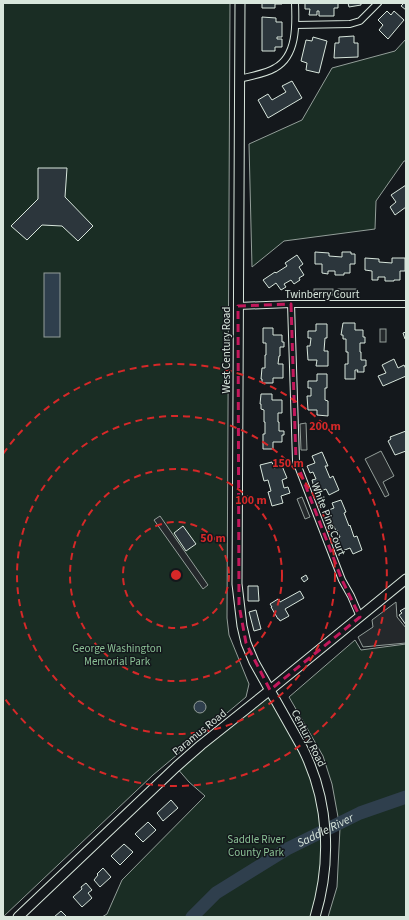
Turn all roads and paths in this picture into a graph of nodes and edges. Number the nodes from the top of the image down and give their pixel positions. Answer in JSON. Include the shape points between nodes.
{"nodes":[{"id":1,"x":240,"y":3,"type":"edge"},
{"id":2,"x":295,"y":3,"type":"edge"},
{"id":3,"x":378,"y":3,"type":"edge"},
{"id":4,"x":296,"y":25,"type":"junction"},
{"id":5,"x":240,"y":79,"type":"junction"},
{"id":6,"x":291,"y":304,"type":"junction"},
{"id":7,"x":406,"y":304,"type":"edge"},
{"id":8,"x":238,"y":306,"type":"junction"},
{"id":9,"x":406,"y":579,"type":"edge"},
{"id":10,"x":360,"y":617,"type":"junction"},
{"id":11,"x":270,"y":690,"type":"junction"},
{"id":12,"x":18,"y":917,"type":"edge"},
{"id":13,"x":315,"y":917,"type":"edge"}],
"edges":[{"from":1,"to":5,"type":"main road","name":"West Century Road"},
{"from":2,"to":4,"type":"street"},
{"from":3,"to":4,"type":"street","via":[[360,21],[350,24]]},
{"from":4,"to":5,"type":"street","via":[[289,53],[281,64],[268,72]]},
{"from":5,"to":8,"type":"main road","name":"West Century Road"},
{"from":6,"to":7,"type":"street","name":"Twinberry Court"},
{"from":6,"to":8,"type":"street","name":"Twinberry Court"},
{"from":6,"to":10,"type":"street","name":"White Pine Court","via":[[296,461],[342,580]]},
{"from":8,"to":11,"type":"main road","name":"West Century Road","via":[[239,605],[246,643]]},
{"from":9,"to":10,"type":"main road","name":"Paramus Road"},
{"from":10,"to":11,"type":"main road","name":"Paramus Road"},
{"from":11,"to":12,"type":"main road","name":"Paramus Road","via":[[176,767]]},
{"from":11,"to":13,"type":"main road","name":"Century Road","via":[[309,762],[323,806],[326,850],[322,890]]}]}
